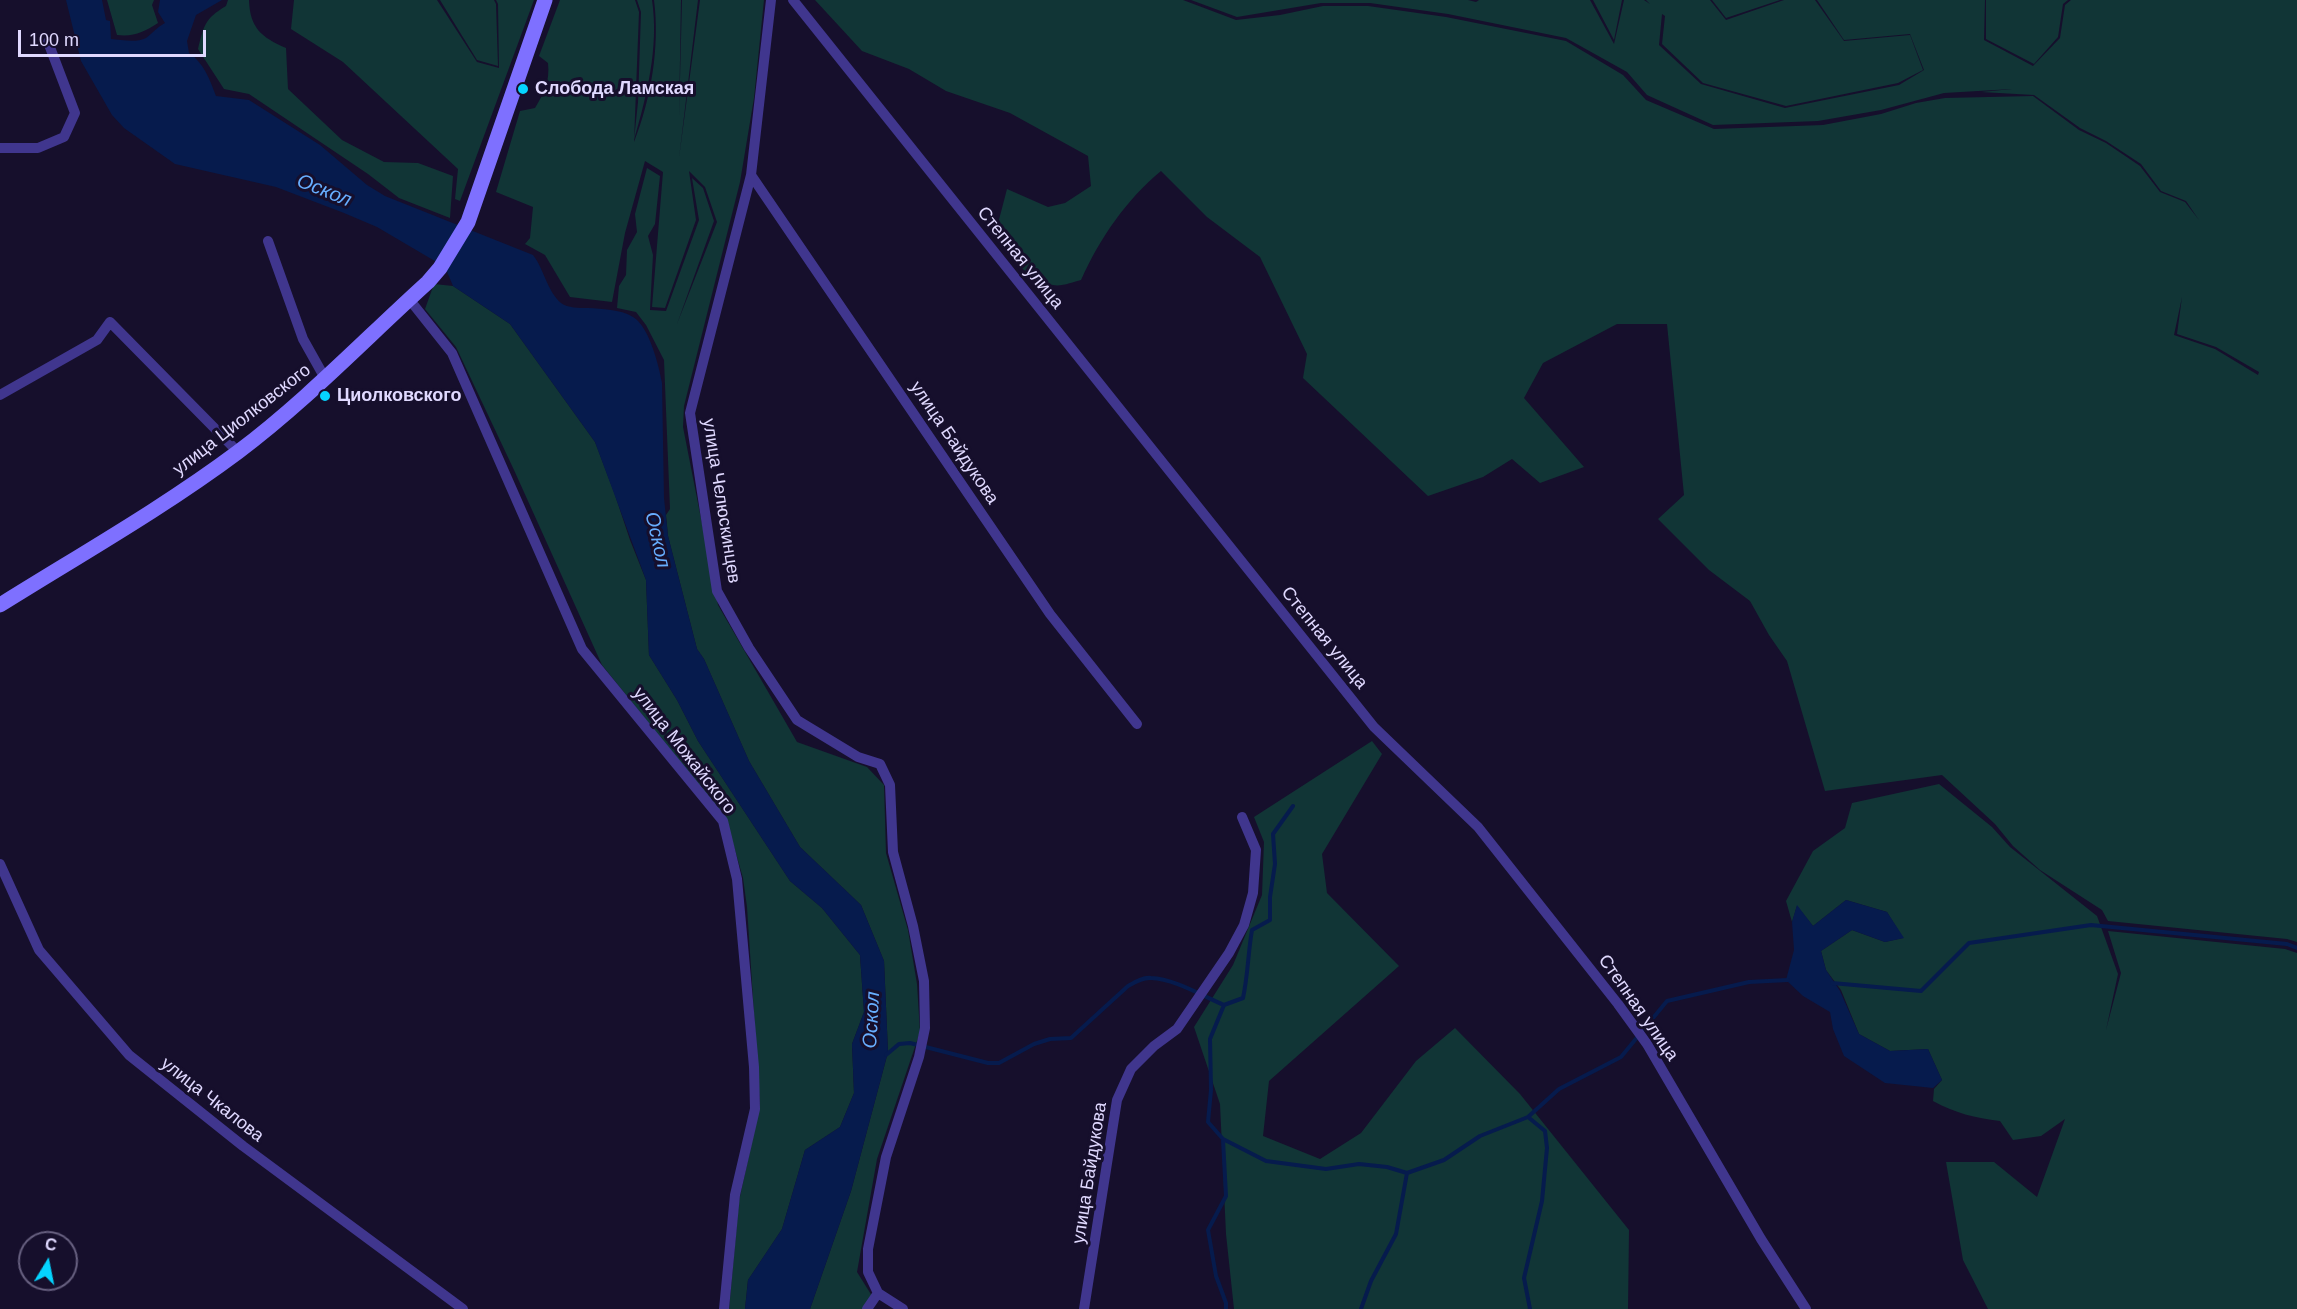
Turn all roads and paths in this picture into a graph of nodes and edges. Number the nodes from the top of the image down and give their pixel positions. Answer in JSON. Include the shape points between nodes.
{"nodes":[{"id":1,"x":545,"y":0,"type":"edge"},
{"id":2,"x":771,"y":0,"type":"edge"},
{"id":3,"x":793,"y":0,"type":"edge"},
{"id":4,"x":48,"y":42,"type":"dead end"},
{"id":5,"x":0,"y":148,"type":"edge"},
{"id":6,"x":751,"y":175,"type":"junction"},
{"id":7,"x":268,"y":241,"type":"dead end"},
{"id":8,"x":409,"y":299,"type":"junction"},
{"id":9,"x":326,"y":380,"type":"junction"},
{"id":10,"x":0,"y":395,"type":"edge"},
{"id":11,"x":238,"y":452,"type":"junction"},
{"id":12,"x":0,"y":605,"type":"edge"},
{"id":13,"x":1137,"y":724,"type":"dead end"},
{"id":14,"x":1242,"y":817,"type":"dead end"},
{"id":15,"x":0,"y":864,"type":"edge"},
{"id":16,"x":878,"y":1293,"type":"junction"},
{"id":17,"x":463,"y":1309,"type":"edge"},
{"id":18,"x":724,"y":1309,"type":"edge"},
{"id":19,"x":867,"y":1309,"type":"edge"},
{"id":20,"x":903,"y":1309,"type":"edge"},
{"id":21,"x":1084,"y":1309,"type":"edge"},
{"id":22,"x":1806,"y":1309,"type":"edge"}],
"edges":[{"from":1,"to":8,"type":"main road","name":"улица Циолковского","via":[[468,222],[440,268]]},
{"from":2,"to":6,"type":"street","name":"улица Челюскинцев"},
{"from":3,"to":22,"type":"street","name":"Степная улица","via":[[1374,727],[1478,827],[1635,1027]]},
{"from":4,"to":5,"type":"street","via":[[75,113],[68,129],[64,137],[38,148]]},
{"from":6,"to":13,"type":"street","name":"улица Байдукова","via":[[1050,614]]},
{"from":6,"to":16,"type":"street","name":"улица Челюскинцев","via":[[690,413],[717,591],[797,720],[858,758],[880,764],[890,785],[893,852],[924,981],[925,1028],[920,1057],[886,1156],[868,1249],[868,1272]]},
{"from":7,"to":9,"type":"street","via":[[303,339]]},
{"from":8,"to":9,"type":"main road","name":"улица Циолковского"},
{"from":8,"to":18,"type":"street","name":"улица Можайского","via":[[452,353],[582,649],[723,821],[737,879],[755,1109],[735,1195]]},
{"from":9,"to":11,"type":"main road","name":"улица Циолковского"},
{"from":10,"to":11,"type":"street","via":[[97,340],[110,321]]},
{"from":11,"to":12,"type":"main road","name":"улица Циолковского"},
{"from":14,"to":21,"type":"street","name":"улица Байдукова","via":[[1256,850],[1253,893],[1244,926],[1177,1029],[1131,1069],[1117,1100]]},
{"from":15,"to":17,"type":"street","name":"улица Чкалова","via":[[39,950],[129,1055],[243,1146]]},
{"from":16,"to":19,"type":"street"},
{"from":16,"to":20,"type":"street"}]}
